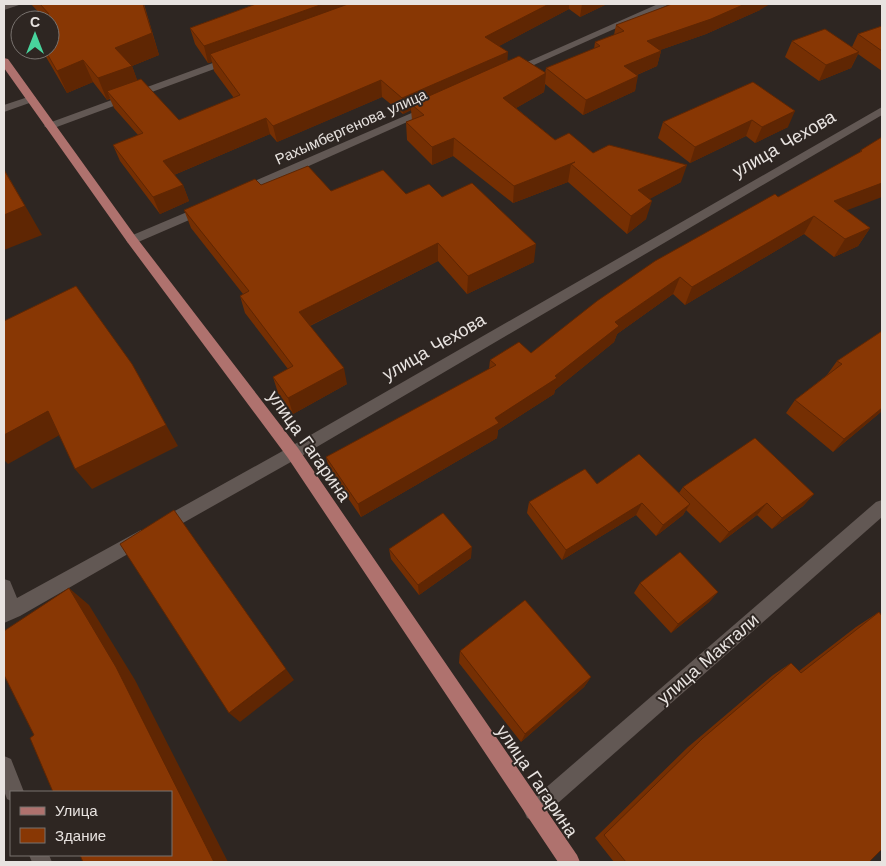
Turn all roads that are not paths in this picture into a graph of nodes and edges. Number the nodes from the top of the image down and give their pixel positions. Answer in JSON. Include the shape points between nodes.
{"nodes":[{"id":1,"x":17,"y":4,"type":"edge"},
{"id":2,"x":665,"y":4,"type":"edge"},
{"id":3,"x":4,"y":8,"type":"edge"},
{"id":4,"x":244,"y":55,"type":"edge"},
{"id":5,"x":4,"y":61,"type":"edge"},
{"id":6,"x":502,"y":76,"type":"edge"},
{"id":7,"x":31,"y":99,"type":"junction"},
{"id":8,"x":439,"y":104,"type":"edge"},
{"id":9,"x":4,"y":109,"type":"edge"},
{"id":10,"x":882,"y":110,"type":"edge"},
{"id":11,"x":50,"y":126,"type":"junction"},
{"id":12,"x":231,"y":196,"type":"edge"},
{"id":13,"x":213,"y":204,"type":"edge"},
{"id":14,"x":132,"y":240,"type":"junction"},
{"id":15,"x":293,"y":453,"type":"junction"},
{"id":16,"x":882,"y":508,"type":"edge"},
{"id":17,"x":4,"y":587,"type":"edge"},
{"id":18,"x":9,"y":612,"type":"edge"},
{"id":19,"x":4,"y":766,"type":"edge"},
{"id":20,"x":14,"y":791,"type":"edge"},
{"id":21,"x":534,"y":811,"type":"junction"},
{"id":22,"x":570,"y":862,"type":"edge"}],
"edges":[{"from":1,"to":3,"type":"street"},
{"from":2,"to":6,"type":"street"},
{"from":4,"to":11,"type":"street"},
{"from":5,"to":7,"type":"main road","name":"улица Гагарина"},
{"from":7,"to":9,"type":"street"},
{"from":7,"to":11,"type":"main road","name":"улица Гагарина"},
{"from":8,"to":12,"type":"street","name":"Рахымбергенова улица"},
{"from":10,"to":15,"type":"street","name":"улица Чехова"},
{"from":11,"to":14,"type":"main road","name":"улица Гагарина"},
{"from":13,"to":14,"type":"street"},
{"from":14,"to":15,"type":"main road","name":"улица Гагарина"},
{"from":15,"to":18,"type":"street","name":"улица Чехова"},
{"from":15,"to":21,"type":"main road","name":"улица Гагарина"},
{"from":16,"to":21,"type":"street","name":"улица Мактали"},
{"from":17,"to":18,"type":"street"},
{"from":19,"to":20,"type":"street"},
{"from":21,"to":22,"type":"main road","name":"улица Гагарина"}]}
